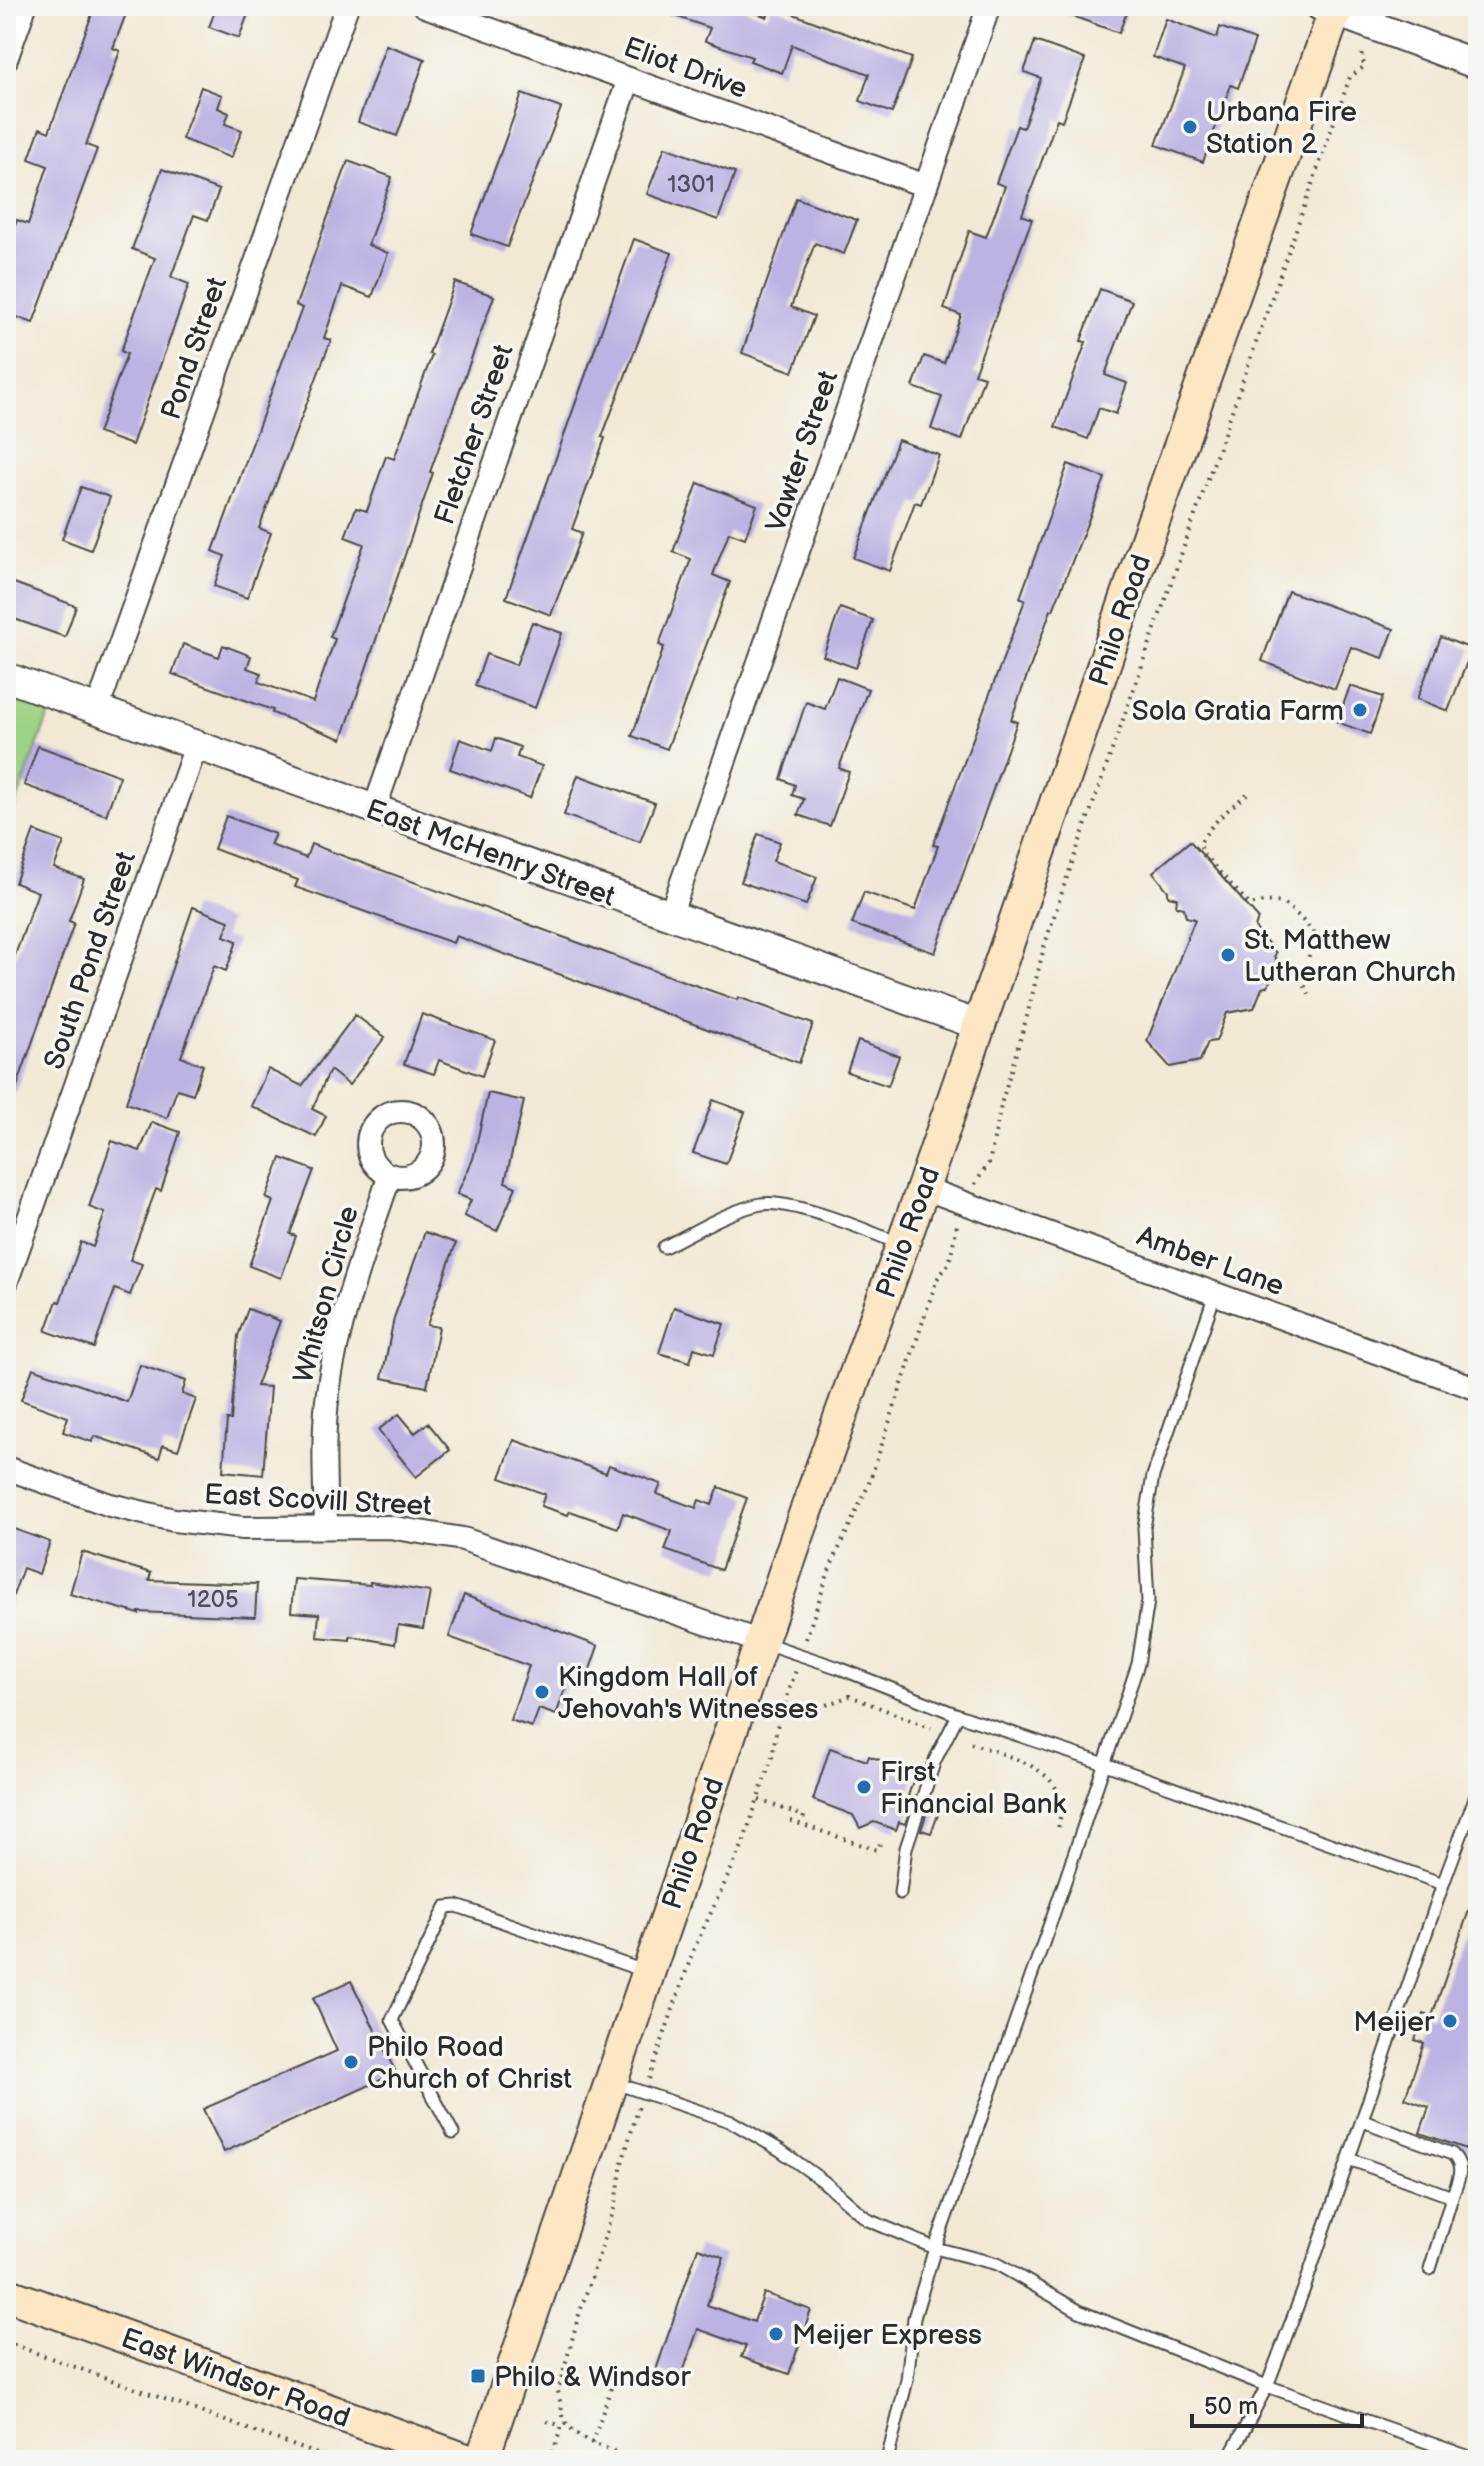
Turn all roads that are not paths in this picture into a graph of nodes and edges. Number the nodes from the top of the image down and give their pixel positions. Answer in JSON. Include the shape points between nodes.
{"nodes":[{"id":1,"x":25,"y":6,"type":"edge"},
{"id":2,"x":347,"y":6,"type":"edge"},
{"id":3,"x":425,"y":6,"type":"edge"},
{"id":4,"x":989,"y":6,"type":"edge"},
{"id":5,"x":1330,"y":8,"type":"edge"},
{"id":6,"x":6,"y":59,"type":"edge"},
{"id":7,"x":1478,"y":65,"type":"edge"},
{"id":8,"x":629,"y":79,"type":"junction"},
{"id":9,"x":926,"y":186,"type":"junction"},
{"id":10,"x":6,"y":677,"type":"edge"},
{"id":11,"x":97,"y":710,"type":"junction"},
{"id":12,"x":196,"y":746,"type":"junction"},
{"id":13,"x":374,"y":810,"type":"junction"},
{"id":14,"x":670,"y":916,"type":"junction"},
{"id":15,"x":978,"y":1025,"type":"junction"},
{"id":16,"x":390,"y":1175,"type":"dead end"},
{"id":17,"x":923,"y":1188,"type":"junction"},
{"id":18,"x":903,"y":1246,"type":"junction"},
{"id":19,"x":664,"y":1247,"type":"dead end"},
{"id":20,"x":6,"y":1283,"type":"edge"},
{"id":21,"x":1215,"y":1294,"type":"junction"},
{"id":22,"x":1478,"y":1389,"type":"edge"},
{"id":23,"x":6,"y":1468,"type":"edge"},
{"id":24,"x":326,"y":1526,"type":"junction"},
{"id":25,"x":761,"y":1642,"type":"junction"},
{"id":26,"x":958,"y":1715,"type":"junction"},
{"id":27,"x":1105,"y":1764,"type":"junction"},
{"id":28,"x":1478,"y":1790,"type":"edge"},
{"id":29,"x":1443,"y":1884,"type":"junction"},
{"id":30,"x":900,"y":1893,"type":"dead end"},
{"id":31,"x":648,"y":1972,"type":"junction"},
{"id":32,"x":611,"y":2082,"type":"junction"},
{"id":33,"x":1363,"y":2121,"type":"junction"},
{"id":34,"x":453,"y":2133,"type":"dead end"},
{"id":35,"x":1349,"y":2159,"type":"junction"},
{"id":36,"x":1452,"y":2197,"type":"junction"},
{"id":37,"x":935,"y":2248,"type":"junction"},
{"id":38,"x":1430,"y":2269,"type":"dead end"},
{"id":39,"x":6,"y":2294,"type":"edge"},
{"id":40,"x":1267,"y":2386,"type":"junction"},
{"id":41,"x":466,"y":2460,"type":"edge"},
{"id":42,"x":482,"y":2460,"type":"edge"},
{"id":43,"x":887,"y":2460,"type":"edge"},
{"id":44,"x":1228,"y":2460,"type":"edge"},
{"id":45,"x":1478,"y":2460,"type":"edge"}],
"edges":[{"from":1,"to":6,"type":"street"},
{"from":2,"to":11,"type":"street","name":"Pond Street"},
{"from":3,"to":8,"type":"street","name":"Eliot Drive"},
{"from":4,"to":9,"type":"street","name":"Vawter Street"},
{"from":5,"to":7,"type":"street"},
{"from":5,"to":15,"type":"main road","name":"Philo Road"},
{"from":8,"to":9,"type":"street","name":"Eliot Drive"},
{"from":8,"to":13,"type":"street","name":"Fletcher Street"},
{"from":9,"to":14,"type":"street","name":"Vawter Street"},
{"from":10,"to":11,"type":"street","name":"East McHenry Street"},
{"from":11,"to":12,"type":"street","name":"East McHenry Street"},
{"from":12,"to":13,"type":"street","name":"East McHenry Street"},
{"from":12,"to":20,"type":"street","name":"South Pond Street"},
{"from":13,"to":14,"type":"street","name":"East McHenry Street"},
{"from":14,"to":15,"type":"street","name":"East McHenry Street"},
{"from":15,"to":17,"type":"main road","name":"Philo Road"},
{"from":16,"to":24,"type":"street","name":"Whitson Circle","via":[[356,1276],[328,1391]]},
{"from":17,"to":18,"type":"main road","name":"Philo Road"},
{"from":17,"to":21,"type":"street","name":"Amber Lane"},
{"from":18,"to":19,"type":"lane","via":[[793,1207],[765,1204],[740,1210]]},
{"from":18,"to":25,"type":"main road","name":"Philo Road"},
{"from":21,"to":22,"type":"street","name":"Amber Lane"},
{"from":21,"to":27,"type":"lane","via":[[1153,1476],[1144,1528],[1148,1601],[1138,1664]]},
{"from":23,"to":24,"type":"street","name":"East Scovill Street","via":[[110,1505],[174,1520],[243,1528]]},
{"from":24,"to":25,"type":"street","name":"East Scovill Street","via":[[389,1527],[463,1539]]},
{"from":25,"to":26,"type":"lane"},
{"from":25,"to":31,"type":"main road","name":"Philo Road"},
{"from":26,"to":27,"type":"lane"},
{"from":26,"to":30,"type":"lane","via":[[935,1760],[906,1848]]},
{"from":27,"to":29,"type":"lane"},
{"from":27,"to":37,"type":"lane"},
{"from":28,"to":29,"type":"lane"},
{"from":29,"to":33,"type":"lane"},
{"from":31,"to":32,"type":"main road","name":"Philo Road"},
{"from":31,"to":34,"type":"lane","via":[[457,1906],[446,1907],[392,2020]]},
{"from":32,"to":37,"type":"lane","via":[[732,2122],[791,2157],[868,2220]]},
{"from":32,"to":42,"type":"main road","name":"Philo Road"},
{"from":33,"to":35,"type":"lane"},
{"from":33,"to":36,"type":"lane","via":[[1458,2159],[1461,2171]]},
{"from":35,"to":36,"type":"lane"},
{"from":35,"to":40,"type":"lane"},
{"from":36,"to":38,"type":"lane"},
{"from":37,"to":40,"type":"lane","via":[[997,2264],[1079,2311]]},
{"from":37,"to":43,"type":"lane","via":[[914,2318],[907,2380]]},
{"from":39,"to":41,"type":"main road","name":"East Windsor Road"},
{"from":40,"to":44,"type":"lane"},
{"from":40,"to":45,"type":"lane"}]}
